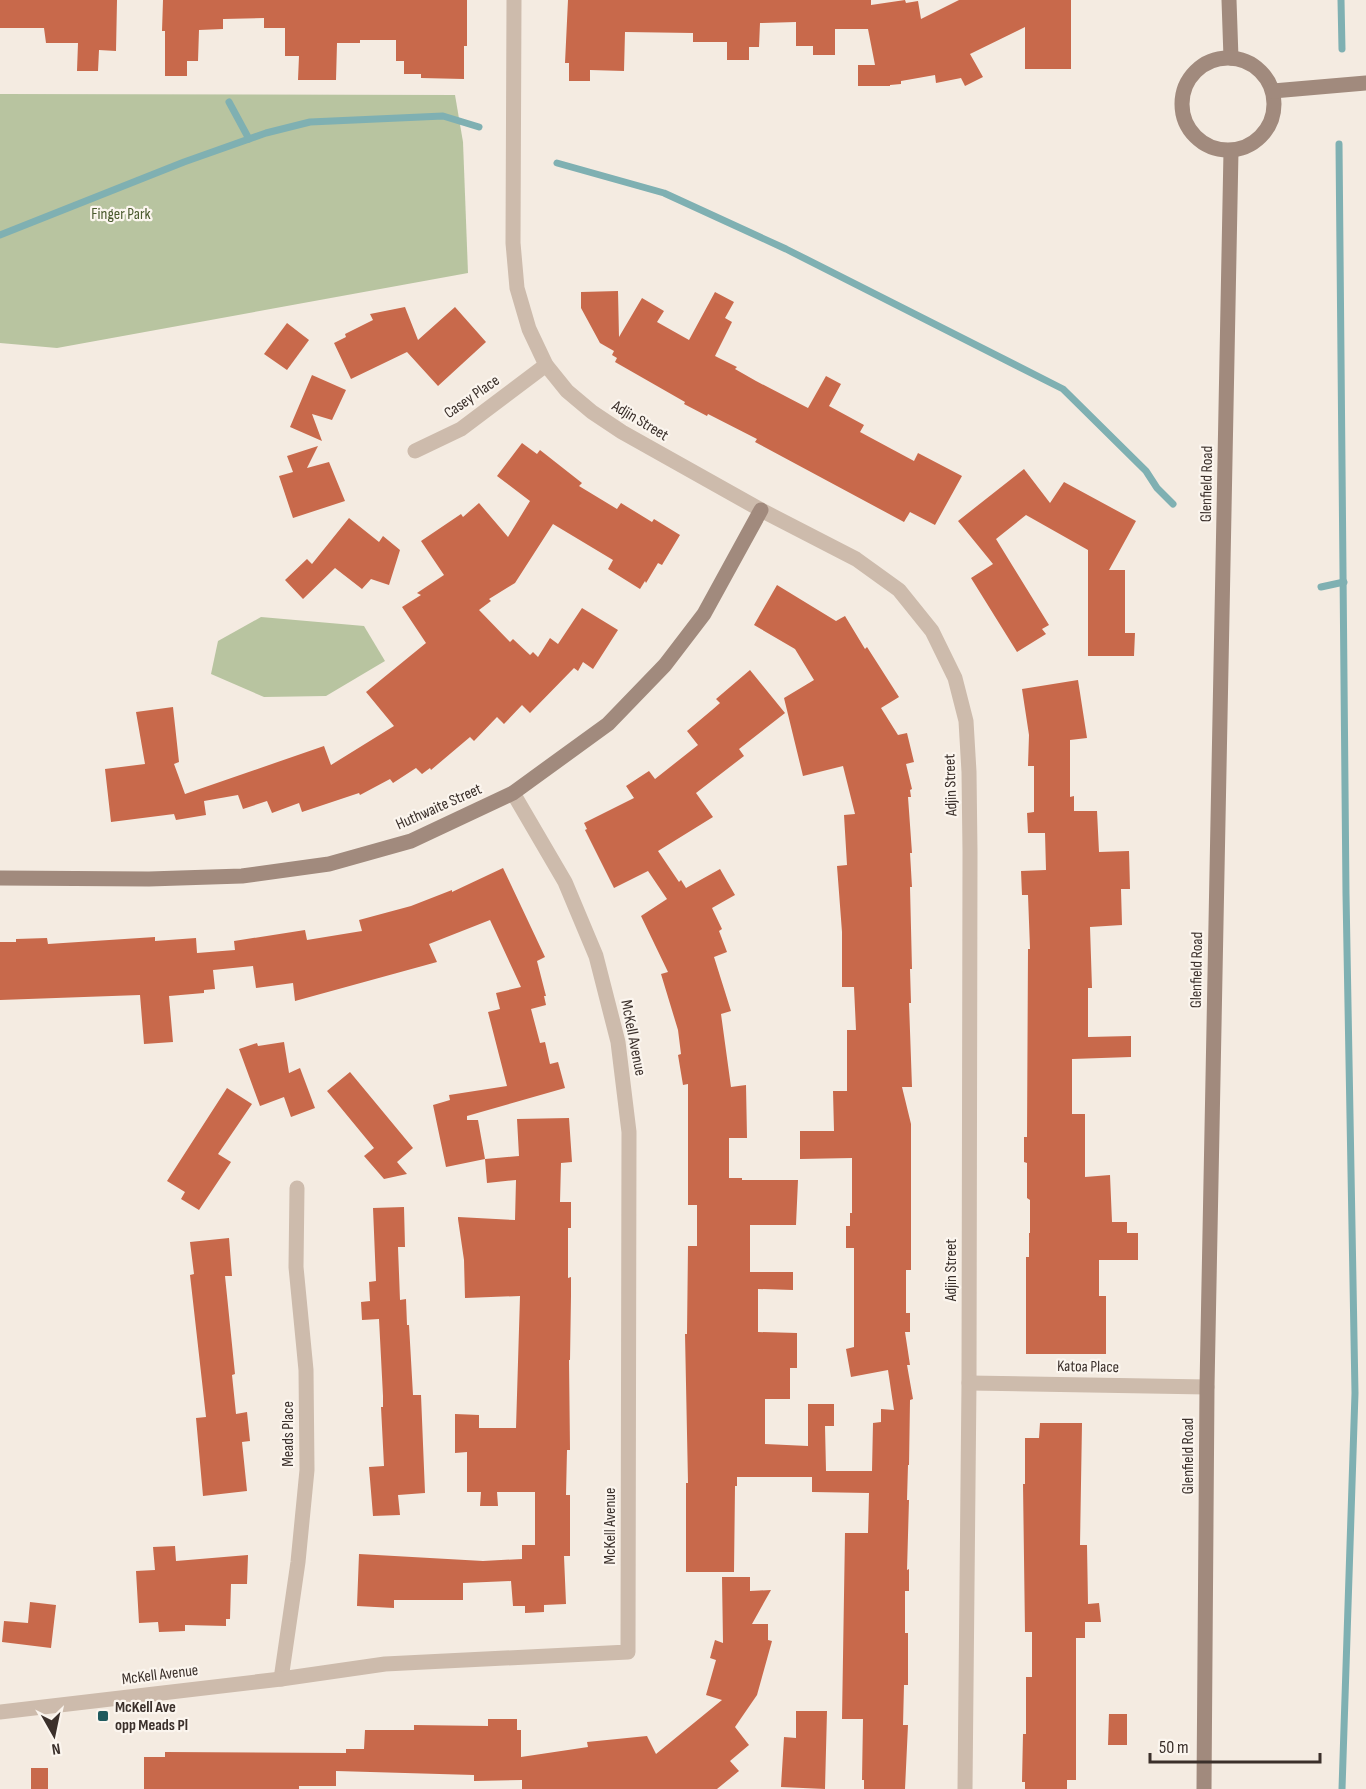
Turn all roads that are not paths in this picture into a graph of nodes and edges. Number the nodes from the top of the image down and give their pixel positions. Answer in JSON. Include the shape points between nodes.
{"nodes":[{"id":1,"x":514,"y":0,"type":"edge"},
{"id":2,"x":1229,"y":0,"type":"edge"},
{"id":3,"x":1231,"y":58,"type":"junction"},
{"id":4,"x":1366,"y":83,"type":"edge"},
{"id":5,"x":1273,"y":92,"type":"junction"},
{"id":6,"x":1231,"y":151,"type":"junction"},
{"id":7,"x":546,"y":365,"type":"junction"},
{"id":8,"x":415,"y":451,"type":"dead end"},
{"id":9,"x":761,"y":510,"type":"junction"},
{"id":10,"x":513,"y":793,"type":"junction"},
{"id":11,"x":0,"y":878,"type":"edge"},
{"id":12,"x":297,"y":1188,"type":"dead end"},
{"id":13,"x":969,"y":1383,"type":"junction"},
{"id":14,"x":1207,"y":1387,"type":"junction"},
{"id":15,"x":281,"y":1679,"type":"junction"},
{"id":16,"x":0,"y":1712,"type":"edge"},
{"id":17,"x":965,"y":1789,"type":"edge"},
{"id":18,"x":1204,"y":1789,"type":"edge"}],
"edges":[{"from":1,"to":7,"type":"street","name":"Adjin Street","via":[[516,277],[530,329]]},
{"from":2,"to":3,"type":"main road"},
{"from":3,"to":5,"type":"main road","via":[[1257,68]]},
{"from":3,"to":6,"type":"main road","via":[[1215,59],[1190,76],[1181,106],[1192,134],[1204,144]]},
{"from":4,"to":5,"type":"main road"},
{"from":5,"to":6,"type":"main road","via":[[1274,111],[1265,132],[1253,143]]},
{"from":6,"to":14,"type":"main road","name":"Glenfield Road"},
{"from":7,"to":8,"type":"street","name":"Casey Place","via":[[460,429]]},
{"from":7,"to":9,"type":"street","name":"Adjin Street","via":[[567,391],[614,427]]},
{"from":9,"to":10,"type":"main road","name":"Huthwaite Street","via":[[704,614],[665,665],[608,724]]},
{"from":9,"to":13,"type":"street","name":"Adjin Street","via":[[856,559],[898,590],[932,631],[955,678],[966,721],[970,841]]},
{"from":10,"to":11,"type":"main road","name":"Huthwaite Street","via":[[411,841],[329,864],[242,876]]},
{"from":10,"to":15,"type":"street","name":"McKell Avenue","via":[[565,882],[596,957],[618,1042],[629,1132],[628,1652],[385,1664]]},
{"from":12,"to":15,"type":"street","name":"Meads Place","via":[[296,1267],[306,1370],[307,1470]]},
{"from":13,"to":14,"type":"street","name":"Katoa Place"},
{"from":13,"to":17,"type":"street","name":"Adjin Street"},
{"from":14,"to":18,"type":"main road","name":"Glenfield Road"},
{"from":15,"to":16,"type":"street","name":"McKell Avenue"}]}
